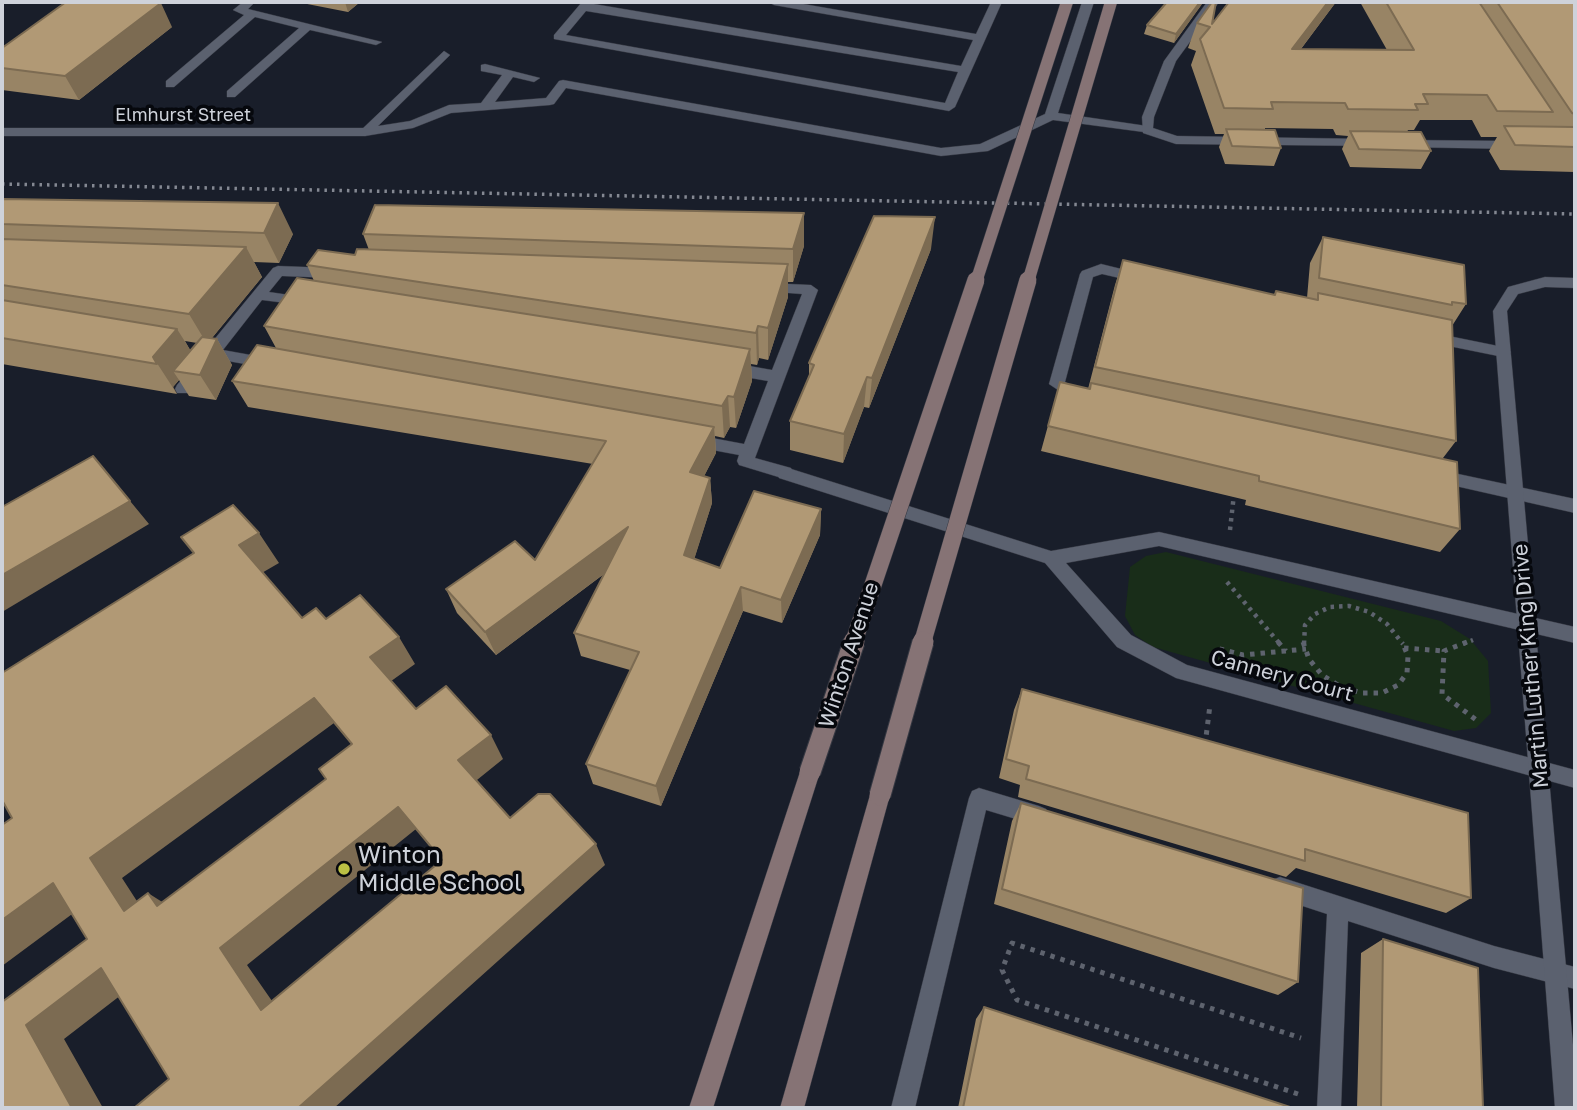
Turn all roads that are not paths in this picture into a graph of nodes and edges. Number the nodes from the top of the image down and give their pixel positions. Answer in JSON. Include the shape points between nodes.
{"nodes":[{"id":1,"x":774,"y":2,"type":"edge"},
{"id":2,"x":995,"y":2,"type":"edge"},
{"id":3,"x":1067,"y":2,"type":"edge"},
{"id":4,"x":1088,"y":2,"type":"edge"},
{"id":5,"x":1111,"y":2,"type":"edge"},
{"id":6,"x":1213,"y":2,"type":"edge"},
{"id":7,"x":586,"y":4,"type":"edge"},
{"id":8,"x":251,"y":7,"type":"edge"},
{"id":9,"x":308,"y":26,"type":"junction"},
{"id":10,"x":979,"y":38,"type":"junction"},
{"id":11,"x":376,"y":42,"type":"dead end"},
{"id":12,"x":444,"y":55,"type":"dead end"},
{"id":13,"x":485,"y":68,"type":"dead end"},
{"id":14,"x":965,"y":70,"type":"junction"},
{"id":15,"x":510,"y":73,"type":"junction"},
{"id":16,"x":534,"y":78,"type":"dead end"},
{"id":17,"x":170,"y":84,"type":"dead end"},
{"id":18,"x":231,"y":94,"type":"dead end"},
{"id":19,"x":485,"y":106,"type":"junction"},
{"id":20,"x":1051,"y":116,"type":"junction"},
{"id":21,"x":1147,"y":130,"type":"junction"},
{"id":22,"x":2,"y":132,"type":"edge"},
{"id":23,"x":365,"y":132,"type":"junction"},
{"id":24,"x":1524,"y":145,"type":"edge"},
{"id":25,"x":346,"y":274,"type":"edge"},
{"id":26,"x":1154,"y":280,"type":"edge"},
{"id":27,"x":1575,"y":283,"type":"edge"},
{"id":28,"x":757,"y":288,"type":"edge"},
{"id":29,"x":259,"y":295,"type":"junction"},
{"id":30,"x":327,"y":306,"type":"edge"},
{"id":31,"x":1409,"y":333,"type":"edge"},
{"id":32,"x":186,"y":349,"type":"dead end"},
{"id":33,"x":1503,"y":352,"type":"junction"},
{"id":34,"x":212,"y":353,"type":"junction"},
{"id":35,"x":281,"y":366,"type":"edge"},
{"id":36,"x":711,"y":366,"type":"edge"},
{"id":37,"x":779,"y":377,"type":"junction"},
{"id":38,"x":183,"y":389,"type":"edge"},
{"id":39,"x":1094,"y":402,"type":"edge"},
{"id":40,"x":680,"y":438,"type":"edge"},
{"id":41,"x":749,"y":450,"type":"junction"},
{"id":42,"x":1415,"y":471,"type":"edge"},
{"id":43,"x":1516,"y":493,"type":"junction"},
{"id":44,"x":1575,"y":506,"type":"edge"},
{"id":45,"x":1051,"y":558,"type":"junction"},
{"id":46,"x":1527,"y":625,"type":"junction"},
{"id":47,"x":1575,"y":635,"type":"edge"},
{"id":48,"x":1540,"y":769,"type":"junction"},
{"id":49,"x":1575,"y":779,"type":"edge"},
{"id":50,"x":1059,"y":821,"type":"edge"},
{"id":51,"x":1258,"y":881,"type":"edge"},
{"id":52,"x":1338,"y":905,"type":"junction"},
{"id":53,"x":1566,"y":976,"type":"edge"},
{"id":54,"x":1329,"y":1107,"type":"edge"},
{"id":55,"x":701,"y":1108,"type":"edge"},
{"id":56,"x":792,"y":1108,"type":"edge"},
{"id":57,"x":903,"y":1108,"type":"edge"},
{"id":58,"x":1567,"y":1108,"type":"edge"}],
"edges":[{"from":1,"to":10,"type":"street"},
{"from":2,"to":10,"type":"street"},
{"from":3,"to":55,"type":"main road","name":"Winton Avenue","bridge":true},
{"from":4,"to":20,"type":"street"},
{"from":5,"to":56,"type":"main road","bridge":true,"via":[[954,529]]},
{"from":6,"to":21,"type":"street","via":[[1170,61]]},
{"from":7,"to":14,"type":"street"},
{"from":7,"to":14,"type":"street","via":[[558,37],[949,107]]},
{"from":8,"to":9,"type":"street"},
{"from":8,"to":17,"type":"street"},
{"from":9,"to":11,"type":"street"},
{"from":9,"to":18,"type":"street"},
{"from":10,"to":14,"type":"street"},
{"from":12,"to":23,"type":"street"},
{"from":13,"to":15,"type":"street"},
{"from":15,"to":16,"type":"street"},
{"from":15,"to":19,"type":"street"},
{"from":19,"to":20,"type":"street","name":"Elmhurst Street","via":[[550,101],[563,84],[941,152],[982,148]]},
{"from":19,"to":23,"type":"street","name":"Elmhurst Street","via":[[449,109],[413,124]]},
{"from":20,"to":21,"type":"street"},
{"from":21,"to":24,"type":"street","via":[[1177,140]]},
{"from":22,"to":23,"type":"street","name":"Elmhurst Street"},
{"from":25,"to":29,"type":"street","via":[[271,271]]},
{"from":26,"to":39,"type":"street","via":[[1101,269],[1087,274],[1057,384]]},
{"from":27,"to":33,"type":"street","name":"Martin Luther King Drive","via":[[1545,282],[1513,290],[1500,311]]},
{"from":28,"to":37,"type":"street","via":[[811,290]]},
{"from":29,"to":30,"type":"street"},
{"from":29,"to":34,"type":"street"},
{"from":31,"to":33,"type":"street"},
{"from":32,"to":34,"type":"street"},
{"from":33,"to":43,"type":"street","name":"Martin Luther King Drive"},
{"from":34,"to":35,"type":"street"},
{"from":34,"to":38,"type":"street"},
{"from":36,"to":37,"type":"street"},
{"from":37,"to":41,"type":"street"},
{"from":40,"to":41,"type":"street"},
{"from":41,"to":45,"type":"street","via":[[745,461]]},
{"from":42,"to":43,"type":"street"},
{"from":43,"to":44,"type":"street"},
{"from":43,"to":46,"type":"street","name":"Martin Luther King Drive"},
{"from":45,"to":46,"type":"street","via":[[1159,539]]},
{"from":45,"to":48,"type":"street","name":"Cannery Court","via":[[1124,640],[1183,672]]},
{"from":46,"to":47,"type":"street"},
{"from":46,"to":48,"type":"street","name":"Martin Luther King Drive"},
{"from":48,"to":49,"type":"street","name":"Cannery Court"},
{"from":48,"to":53,"type":"street","name":"Martin Luther King Drive"},
{"from":50,"to":57,"type":"street","via":[[979,798]]},
{"from":51,"to":52,"type":"street"},
{"from":52,"to":53,"type":"street"},
{"from":52,"to":54,"type":"street"},
{"from":53,"to":58,"type":"street","name":"Martin Luther King Drive"}]}
